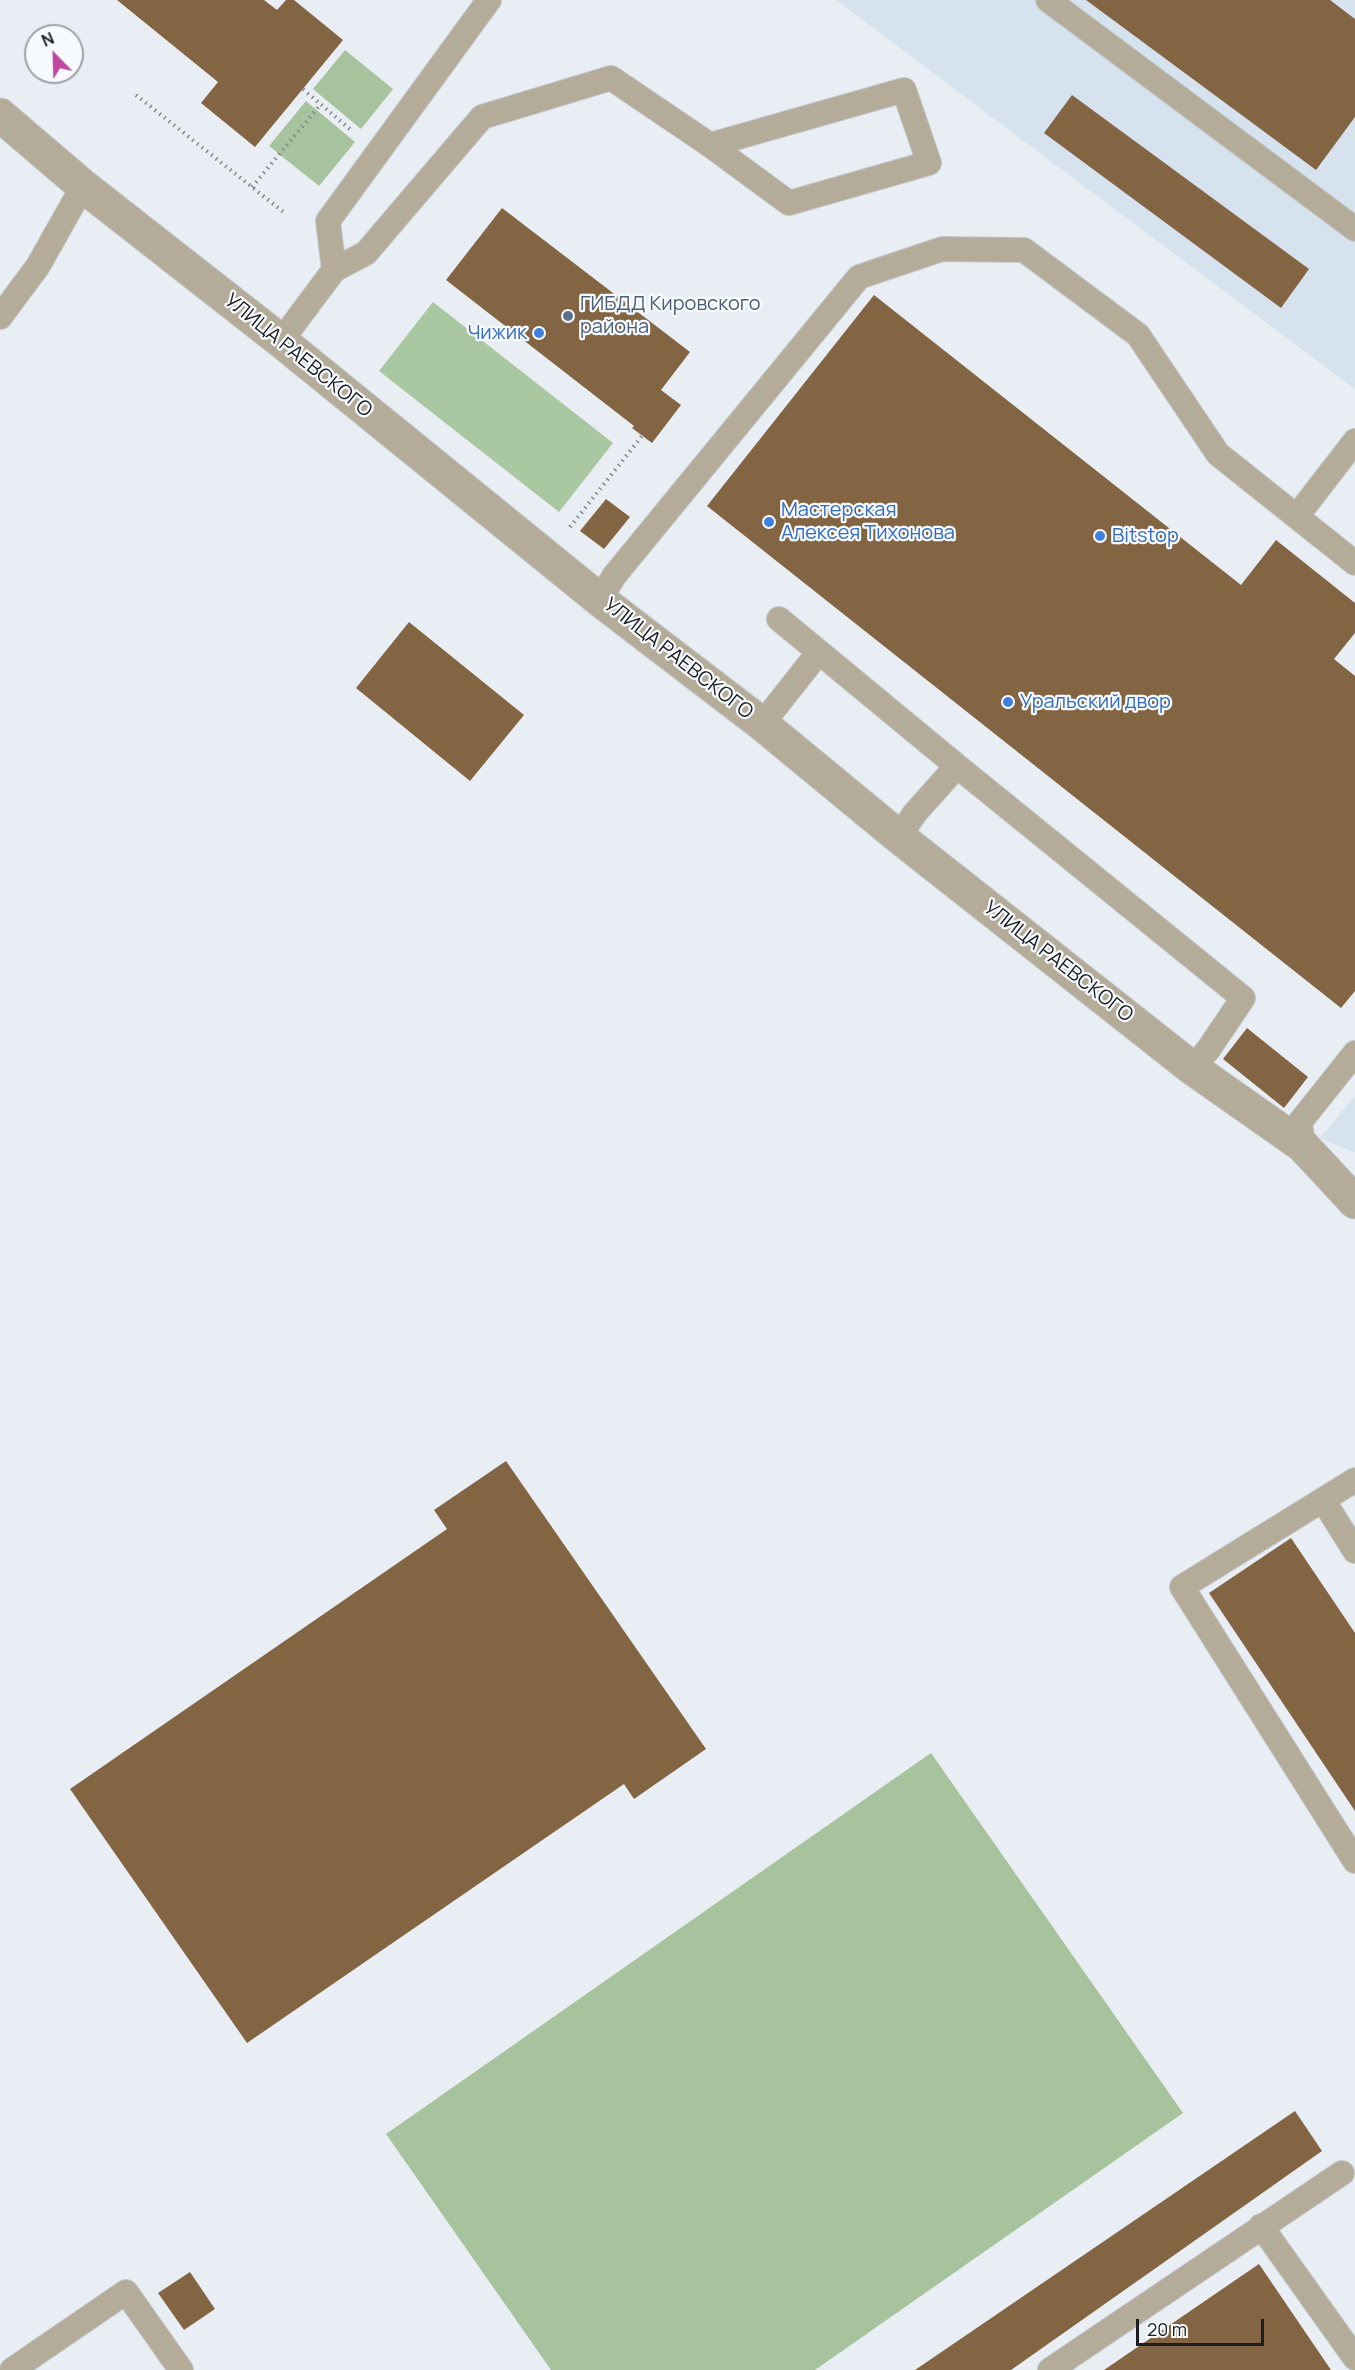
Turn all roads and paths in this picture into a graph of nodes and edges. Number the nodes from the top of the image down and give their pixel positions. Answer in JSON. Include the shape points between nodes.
{"nodes":[{"id":1,"x":1048,"y":0,"type":"edge"},
{"id":2,"x":480,"y":3,"type":"edge"},
{"id":3,"x":303,"y":89,"type":"dead end"},
{"id":4,"x":136,"y":95,"type":"dead end"},
{"id":5,"x":321,"y":104,"type":"junction"},
{"id":6,"x":0,"y":115,"type":"edge"},
{"id":7,"x":710,"y":145,"type":"junction"},
{"id":8,"x":378,"y":152,"type":"junction"},
{"id":9,"x":83,"y":186,"type":"junction"},
{"id":10,"x":252,"y":187,"type":"junction"},
{"id":11,"x":286,"y":214,"type":"dead end"},
{"id":12,"x":1355,"y":229,"type":"edge"},
{"id":13,"x":334,"y":270,"type":"junction"},
{"id":14,"x":0,"y":317,"type":"edge"},
{"id":15,"x":281,"y":341,"type":"junction"},
{"id":16,"x":642,"y":436,"type":"dead end"},
{"id":17,"x":1355,"y":441,"type":"edge"},
{"id":18,"x":1297,"y":516,"type":"junction"},
{"id":19,"x":562,"y":536,"type":"dead end"},
{"id":20,"x":1355,"y":563,"type":"edge"},
{"id":21,"x":600,"y":600,"type":"junction"},
{"id":22,"x":779,"y":619,"type":"dead end"},
{"id":23,"x":819,"y":652,"type":"junction"},
{"id":24,"x":762,"y":724,"type":"junction"},
{"id":25,"x":957,"y":766,"type":"junction"},
{"id":26,"x":899,"y":837,"type":"junction"},
{"id":27,"x":1355,"y":1053,"type":"edge"},
{"id":28,"x":1191,"y":1068,"type":"junction"},
{"id":29,"x":1303,"y":1146,"type":"junction"},
{"id":30,"x":1355,"y":1202,"type":"edge"},
{"id":31,"x":1355,"y":1480,"type":"edge"},
{"id":32,"x":1323,"y":1500,"type":"junction"},
{"id":33,"x":1355,"y":1551,"type":"edge"},
{"id":34,"x":1355,"y":1861,"type":"edge"},
{"id":35,"x":1342,"y":2172,"type":"dead end"},
{"id":36,"x":1261,"y":2226,"type":"junction"},
{"id":37,"x":1355,"y":2358,"type":"edge"},
{"id":38,"x":12,"y":2370,"type":"edge"},
{"id":39,"x":181,"y":2370,"type":"edge"},
{"id":40,"x":1050,"y":2370,"type":"edge"}],
"edges":[{"from":1,"to":12,"type":"lane"},
{"from":2,"to":8,"type":"lane"},
{"from":3,"to":5,"type":"path"},
{"from":4,"to":10,"type":"path"},
{"from":5,"to":8,"type":"path"},
{"from":5,"to":10,"type":"path"},
{"from":6,"to":9,"type":"street","name":"УЛИЦА РАЕВСКОГО"},
{"from":7,"to":7,"type":"lane","via":[[904,90],[929,163],[789,203]]},
{"from":7,"to":13,"type":"lane","via":[[611,78],[482,117],[366,253]]},
{"from":8,"to":13,"type":"lane","via":[[328,221]]},
{"from":9,"to":14,"type":"lane","via":[[38,266]]},
{"from":9,"to":15,"type":"street","name":"УЛИЦА РАЕВСКОГО"},
{"from":10,"to":11,"type":"path"},
{"from":13,"to":15,"type":"lane"},
{"from":15,"to":21,"type":"street","name":"УЛИЦА РАЕВСКОГО"},
{"from":16,"to":19,"type":"path"},
{"from":17,"to":18,"type":"lane"},
{"from":18,"to":20,"type":"lane"},
{"from":18,"to":21,"type":"lane","via":[[1218,454],[1138,335],[1024,250],[942,249],[859,277],[629,558]]},
{"from":21,"to":24,"type":"street","name":"УЛИЦА РАЕВСКОГО"},
{"from":22,"to":23,"type":"lane"},
{"from":23,"to":24,"type":"lane"},
{"from":23,"to":25,"type":"lane"},
{"from":24,"to":26,"type":"street","name":"УЛИЦА РАЕВСКОГО"},
{"from":25,"to":26,"type":"lane"},
{"from":25,"to":28,"type":"lane","via":[[1243,998]]},
{"from":26,"to":28,"type":"street","name":"УЛИЦА РАЕВСКОГО"},
{"from":27,"to":29,"type":"lane","via":[[1300,1122]]},
{"from":28,"to":29,"type":"street","name":"УЛИЦА РАЕВСКОГО"},
{"from":29,"to":30,"type":"street","name":"УЛИЦА РАЕВСКОГО"},
{"from":31,"to":32,"type":"lane"},
{"from":32,"to":33,"type":"lane"},
{"from":32,"to":34,"type":"lane","via":[[1182,1587]]},
{"from":35,"to":36,"type":"lane"},
{"from":36,"to":37,"type":"lane"},
{"from":36,"to":40,"type":"lane"},
{"from":38,"to":39,"type":"lane","via":[[126,2292]]}]}
